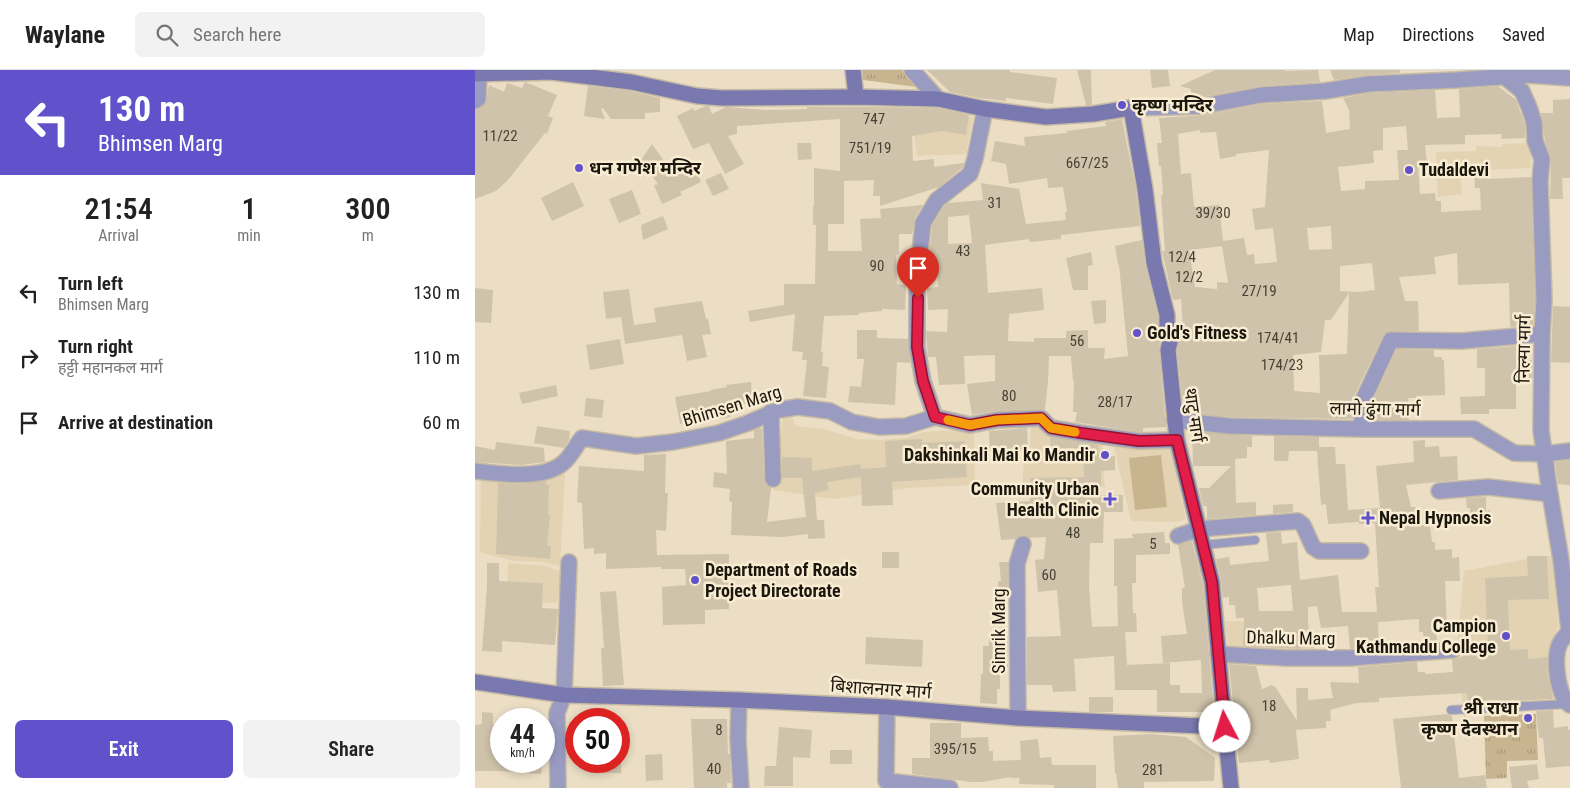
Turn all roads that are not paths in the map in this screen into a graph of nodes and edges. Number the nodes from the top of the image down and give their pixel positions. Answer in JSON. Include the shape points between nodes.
{"nodes":[{"id":1,"x":853,"y":70,"type":"edge"},
{"id":2,"x":912,"y":70,"type":"edge"},
{"id":3,"x":551,"y":71,"type":"edge"},
{"id":4,"x":477,"y":75,"type":"edge"},
{"id":5,"x":1505,"y":77,"type":"junction"},
{"id":6,"x":1570,"y":78,"type":"edge"},
{"id":7,"x":856,"y":97,"type":"junction"},
{"id":8,"x":938,"y":99,"type":"junction"},
{"id":9,"x":475,"y":101,"type":"edge"},
{"id":10,"x":1131,"y":108,"type":"junction"},
{"id":11,"x":985,"y":109,"type":"junction"},
{"id":12,"x":1542,"y":334,"type":"junction"},
{"id":13,"x":771,"y":412,"type":"junction"},
{"id":14,"x":935,"y":417,"type":"junction"},
{"id":15,"x":1174,"y":420,"type":"junction"},
{"id":16,"x":1361,"y":429,"type":"junction"},
{"id":17,"x":1177,"y":440,"type":"junction"},
{"id":18,"x":1570,"y":451,"type":"edge"},
{"id":19,"x":1544,"y":454,"type":"junction"},
{"id":20,"x":475,"y":470,"type":"edge"},
{"id":21,"x":773,"y":479,"type":"dead end"},
{"id":22,"x":1439,"y":491,"type":"dead end"},
{"id":23,"x":1549,"y":494,"type":"junction"},
{"id":24,"x":1199,"y":529,"type":"junction"},
{"id":25,"x":1178,"y":536,"type":"dead end"},
{"id":26,"x":1255,"y":540,"type":"dead end"},
{"id":27,"x":1023,"y":544,"type":"dead end"},
{"id":28,"x":1203,"y":545,"type":"junction"},
{"id":29,"x":1361,"y":551,"type":"dead end"},
{"id":30,"x":569,"y":562,"type":"dead end"},
{"id":31,"x":1569,"y":631,"type":"edge"},
{"id":32,"x":1453,"y":650,"type":"dead end"},
{"id":33,"x":1218,"y":654,"type":"junction"},
{"id":34,"x":475,"y":682,"type":"edge"},
{"id":35,"x":564,"y":696,"type":"junction"},
{"id":36,"x":739,"y":700,"type":"junction"},
{"id":37,"x":1569,"y":705,"type":"edge"},
{"id":38,"x":887,"y":707,"type":"junction"},
{"id":39,"x":1451,"y":710,"type":"dead end"},
{"id":40,"x":1018,"y":718,"type":"junction"},
{"id":41,"x":1225,"y":727,"type":"junction"},
{"id":42,"x":559,"y":788,"type":"edge"},
{"id":43,"x":741,"y":788,"type":"edge"},
{"id":44,"x":950,"y":788,"type":"edge"},
{"id":45,"x":1231,"y":788,"type":"edge"}],
"edges":[{"from":1,"to":7,"type":"main road"},
{"from":2,"to":8,"type":"street"},
{"from":3,"to":4,"type":"main road"},
{"from":3,"to":7,"type":"main road","via":[[631,82],[697,96]]},
{"from":4,"to":9,"type":"street","via":[[478,99]]},
{"from":5,"to":6,"type":"street"},
{"from":5,"to":10,"type":"street","via":[[1368,84],[1261,95],[1203,106]]},
{"from":5,"to":12,"type":"street","name":"निल्मा मार्ग","via":[[1522,91],[1542,159]]},
{"from":7,"to":8,"type":"main road"},
{"from":8,"to":11,"type":"main road"},
{"from":10,"to":11,"type":"main road","via":[[1047,117]]},
{"from":10,"to":15,"type":"main road","name":"थाटु मार्ग","via":[[1154,263],[1167,315]]},
{"from":11,"to":14,"type":"street","via":[[970,174],[937,200],[923,223],[917,281],[917,347],[923,381]]},
{"from":12,"to":16,"type":"street","via":[[1461,341],[1391,340],[1364,398]]},
{"from":12,"to":19,"type":"street","name":"निल्मा मार्ग","via":[[1541,430]]},
{"from":13,"to":14,"type":"street","name":"Bhimsen Marg","via":[[798,406],[830,410],[852,422],[879,427],[906,426]]},
{"from":13,"to":20,"type":"street","name":"Bhimsen Marg","via":[[719,433],[673,442],[636,446],[582,438],[563,463],[541,473],[498,474]]},
{"from":13,"to":21,"type":"street"},
{"from":14,"to":17,"type":"street","via":[[970,425],[1041,418],[1051,428],[1081,433],[1139,441]]},
{"from":15,"to":16,"type":"street","name":"लामो ढुंगा मार्ग","via":[[1229,426]]},
{"from":15,"to":17,"type":"main road","name":"थाटु मार्ग"},
{"from":16,"to":19,"type":"street","name":"लामो ढुंगा मार्ग","via":[[1474,429],[1514,453]]},
{"from":17,"to":24,"type":"main road","name":"थाटु मार्ग"},
{"from":18,"to":19,"type":"street","name":"लामो ढुंगा मार्ग"},
{"from":19,"to":23,"type":"street","name":"निल्मा मार्ग"},
{"from":22,"to":23,"type":"street","via":[[1488,487]]},
{"from":23,"to":31,"type":"street","name":"निल्मा मार्ग"},
{"from":24,"to":25,"type":"street"},
{"from":24,"to":28,"type":"main road","name":"थाटु मार्ग"},
{"from":24,"to":29,"type":"street","via":[[1299,522],[1313,547],[1319,551]]},
{"from":26,"to":28,"type":"lane"},
{"from":27,"to":40,"type":"street","name":"Simrik Marg","via":[[1017,564]]},
{"from":28,"to":33,"type":"main road","name":"थाटु मार्ग","via":[[1212,582]]},
{"from":30,"to":35,"type":"street"},
{"from":31,"to":37,"type":"street","via":[[1559,644],[1557,662],[1561,692]]},
{"from":32,"to":33,"type":"street","name":"Dhalku Marg","via":[[1349,658]]},
{"from":33,"to":41,"type":"main road","name":"थाटु मार्ग"},
{"from":34,"to":35,"type":"main road","name":"बिशालनगर मार्ग"},
{"from":35,"to":36,"type":"main road","name":"बिशालनगर मार्ग"},
{"from":35,"to":42,"type":"street","via":[[557,713]]},
{"from":36,"to":38,"type":"main road","name":"बिशालनगर मार्ग"},
{"from":36,"to":43,"type":"street"},
{"from":37,"to":39,"type":"lane"},
{"from":38,"to":40,"type":"main road","name":"बिशालनगर मार्ग"},
{"from":38,"to":44,"type":"street","via":[[886,781]]},
{"from":40,"to":41,"type":"main road","name":"बिशालनगर मार्ग"},
{"from":41,"to":45,"type":"main road"}]}
